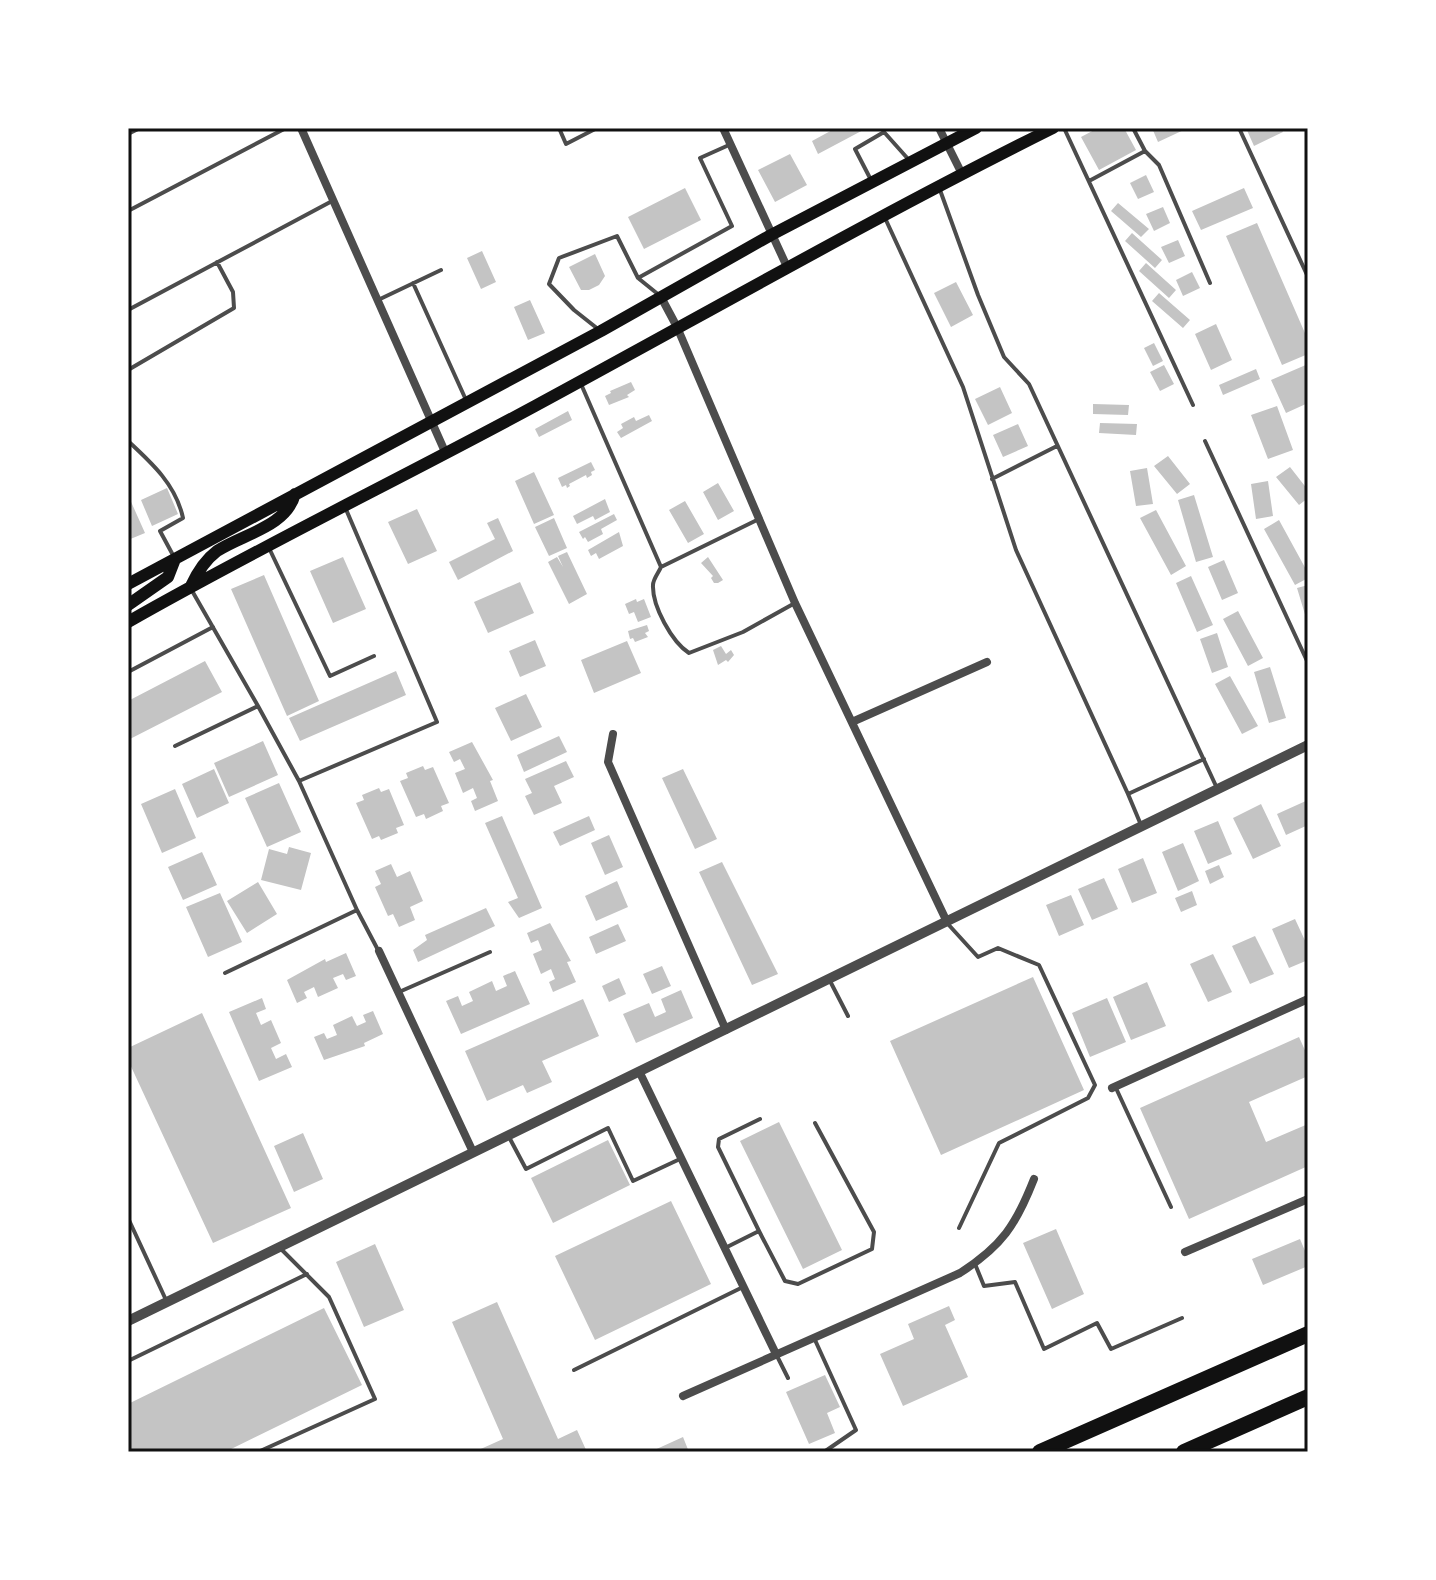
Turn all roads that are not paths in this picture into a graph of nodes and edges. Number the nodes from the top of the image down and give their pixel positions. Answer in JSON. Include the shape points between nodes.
{"nodes":[{"id":1,"x":140,"y":128,"type":"edge"},
{"id":2,"x":286,"y":128,"type":"edge"},
{"id":3,"x":301,"y":128,"type":"edge"},
{"id":4,"x":559,"y":128,"type":"edge"},
{"id":5,"x":597,"y":128,"type":"edge"},
{"id":6,"x":723,"y":128,"type":"edge"},
{"id":7,"x":939,"y":128,"type":"edge"},
{"id":8,"x":1053,"y":128,"type":"edge"},
{"id":9,"x":1064,"y":128,"type":"edge"},
{"id":10,"x":1133,"y":128,"type":"edge"},
{"id":11,"x":1239,"y":128,"type":"edge"},
{"id":12,"x":974,"y":129,"type":"edge"},
{"id":13,"x":128,"y":134,"type":"edge"},
{"id":14,"x":946,"y":144,"type":"junction"},
{"id":15,"x":731,"y":145,"type":"junction"},
{"id":16,"x":1145,"y":151,"type":"junction"},
{"id":17,"x":911,"y":163,"type":"junction"},
{"id":18,"x":962,"y":174,"type":"junction"},
{"id":19,"x":1088,"y":181,"type":"junction"},
{"id":20,"x":872,"y":183,"type":"junction"},
{"id":21,"x":939,"y":188,"type":"junction"},
{"id":22,"x":335,"y":199,"type":"junction"},
{"id":23,"x":128,"y":211,"type":"edge"},
{"id":24,"x":885,"y":217,"type":"junction"},
{"id":25,"x":771,"y":235,"type":"junction"},
{"id":26,"x":217,"y":262,"type":"junction"},
{"id":27,"x":788,"y":269,"type":"junction"},
{"id":28,"x":441,"y":270,"type":"dead end"},
{"id":29,"x":1308,"y":277,"type":"edge"},
{"id":30,"x":638,"y":278,"type":"junction"},
{"id":31,"x":413,"y":283,"type":"junction"},
{"id":32,"x":1210,"y":283,"type":"dead end"},
{"id":33,"x":661,"y":297,"type":"junction"},
{"id":34,"x":378,"y":300,"type":"junction"},
{"id":35,"x":128,"y":310,"type":"edge"},
{"id":36,"x":677,"y":327,"type":"junction"},
{"id":37,"x":601,"y":331,"type":"junction"},
{"id":38,"x":128,"y":370,"type":"edge"},
{"id":39,"x":580,"y":382,"type":"junction"},
{"id":40,"x":467,"y":402,"type":"junction"},
{"id":41,"x":1193,"y":405,"type":"dead end"},
{"id":42,"x":431,"y":421,"type":"junction"},
{"id":43,"x":128,"y":441,"type":"edge"},
{"id":44,"x":1205,"y":441,"type":"dead end"},
{"id":45,"x":1057,"y":446,"type":"junction"},
{"id":46,"x":446,"y":454,"type":"junction"},
{"id":47,"x":992,"y":479,"type":"junction"},
{"id":48,"x":295,"y":494,"type":"junction"},
{"id":49,"x":344,"y":506,"type":"junction"},
{"id":50,"x":759,"y":519,"type":"junction"},
{"id":51,"x":268,"y":546,"type":"junction"},
{"id":52,"x":175,"y":559,"type":"junction"},
{"id":53,"x":661,"y":567,"type":"junction"},
{"id":54,"x":128,"y":584,"type":"edge"},
{"id":55,"x":190,"y":587,"type":"junction"},
{"id":56,"x":795,"y":603,"type":"junction"},
{"id":57,"x":128,"y":605,"type":"edge"},
{"id":58,"x":128,"y":622,"type":"edge"},
{"id":59,"x":213,"y":627,"type":"junction"},
{"id":60,"x":374,"y":656,"type":"dead end"},
{"id":61,"x":987,"y":662,"type":"dead end"},
{"id":62,"x":1308,"y":663,"type":"edge"},
{"id":63,"x":128,"y":672,"type":"edge"},
{"id":64,"x":258,"y":706,"type":"junction"},
{"id":65,"x":852,"y":722,"type":"junction"},
{"id":66,"x":613,"y":734,"type":"dead end"},
{"id":67,"x":1308,"y":745,"type":"edge"},
{"id":68,"x":175,"y":746,"type":"dead end"},
{"id":69,"x":1204,"y":759,"type":"junction"},
{"id":70,"x":299,"y":781,"type":"junction"},
{"id":71,"x":1217,"y":790,"type":"junction"},
{"id":72,"x":1128,"y":794,"type":"junction"},
{"id":73,"x":1142,"y":827,"type":"junction"},
{"id":74,"x":357,"y":910,"type":"junction"},
{"id":75,"x":947,"y":922,"type":"junction"},
{"id":76,"x":379,"y":951,"type":"joint"},
{"id":77,"x":490,"y":952,"type":"dead end"},
{"id":78,"x":225,"y":973,"type":"dead end"},
{"id":79,"x":829,"y":979,"type":"junction"},
{"id":80,"x":399,"y":992,"type":"junction"},
{"id":81,"x":1307,"y":1003,"type":"edge"},
{"id":82,"x":848,"y":1016,"type":"dead end"},
{"id":83,"x":726,"y":1030,"type":"junction"},
{"id":84,"x":639,"y":1071,"type":"junction"},
{"id":85,"x":1114,"y":1087,"type":"joint"},
{"id":86,"x":760,"y":1119,"type":"dead end"},
{"id":87,"x":815,"y":1123,"type":"dead end"},
{"id":88,"x":507,"y":1135,"type":"junction"},
{"id":89,"x":473,"y":1152,"type":"junction"},
{"id":90,"x":681,"y":1158,"type":"junction"},
{"id":91,"x":1034,"y":1179,"type":"dead end"},
{"id":92,"x":1308,"y":1199,"type":"edge"},
{"id":93,"x":1171,"y":1207,"type":"dead end"},
{"id":94,"x":128,"y":1218,"type":"edge"},
{"id":95,"x":959,"y":1228,"type":"dead end"},
{"id":96,"x":759,"y":1231,"type":"junction"},
{"id":97,"x":280,"y":1247,"type":"junction"},
{"id":98,"x":725,"y":1248,"type":"junction"},
{"id":99,"x":1185,"y":1252,"type":"dead end"},
{"id":100,"x":975,"y":1264,"type":"junction"},
{"id":101,"x":307,"y":1274,"type":"junction"},
{"id":102,"x":743,"y":1287,"type":"junction"},
{"id":103,"x":167,"y":1302,"type":"junction"},
{"id":104,"x":1182,"y":1318,"type":"dead end"},
{"id":105,"x":128,"y":1320,"type":"edge"},
{"id":106,"x":1308,"y":1334,"type":"edge"},
{"id":107,"x":814,"y":1338,"type":"junction"},
{"id":108,"x":776,"y":1354,"type":"junction"},
{"id":109,"x":128,"y":1361,"type":"edge"},
{"id":110,"x":574,"y":1370,"type":"dead end"},
{"id":111,"x":788,"y":1378,"type":"dead end"},
{"id":112,"x":683,"y":1396,"type":"dead end"},
{"id":113,"x":1308,"y":1397,"type":"edge"},
{"id":114,"x":258,"y":1452,"type":"edge"},
{"id":115,"x":824,"y":1452,"type":"edge"},
{"id":116,"x":1040,"y":1452,"type":"edge"},
{"id":117,"x":1184,"y":1452,"type":"edge"}],
"edges":[{"from":1,"to":13,"type":"lane"},
{"from":2,"to":23,"type":"lane"},
{"from":3,"to":22,"type":"street"},
{"from":4,"to":5,"type":"lane","via":[[566,144]]},
{"from":6,"to":15,"type":"street"},
{"from":7,"to":14,"type":"street"},
{"from":8,"to":18,"type":"main road"},
{"from":9,"to":19,"type":"lane"},
{"from":10,"to":16,"type":"lane"},
{"from":11,"to":29,"type":"lane"},
{"from":12,"to":14,"type":"main road"},
{"from":14,"to":17,"type":"main road"},
{"from":14,"to":18,"type":"street"},
{"from":15,"to":25,"type":"street"},
{"from":15,"to":30,"type":"lane","via":[[700,158],[732,226]]},
{"from":16,"to":19,"type":"lane"},
{"from":16,"to":32,"type":"lane","via":[[1159,165]]},
{"from":17,"to":20,"type":"main road"},
{"from":17,"to":20,"type":"lane","via":[[884,132],[855,149]]},
{"from":18,"to":21,"type":"main road"},
{"from":19,"to":41,"type":"lane"},
{"from":20,"to":25,"type":"main road"},
{"from":21,"to":24,"type":"main road"},
{"from":21,"to":45,"type":"lane","via":[[1004,357],[1029,384]]},
{"from":22,"to":26,"type":"lane"},
{"from":22,"to":34,"type":"street"},
{"from":24,"to":27,"type":"main road"},
{"from":24,"to":47,"type":"lane","via":[[963,387]]},
{"from":25,"to":27,"type":"street"},
{"from":25,"to":33,"type":"main road"},
{"from":26,"to":35,"type":"lane"},
{"from":26,"to":38,"type":"lane","via":[[233,292],[234,308]]},
{"from":27,"to":36,"type":"main road"},
{"from":28,"to":31,"type":"lane"},
{"from":30,"to":33,"type":"lane"},
{"from":30,"to":37,"type":"lane","via":[[617,236],[559,258],[549,284]]},
{"from":31,"to":34,"type":"lane"},
{"from":31,"to":40,"type":"lane"},
{"from":33,"to":36,"type":"street"},
{"from":33,"to":37,"type":"main road"},
{"from":34,"to":42,"type":"street"},
{"from":36,"to":39,"type":"main road"},
{"from":36,"to":50,"type":"street"},
{"from":37,"to":40,"type":"main road"},
{"from":39,"to":46,"type":"main road"},
{"from":39,"to":53,"type":"lane"},
{"from":40,"to":42,"type":"main road"},
{"from":42,"to":46,"type":"street"},
{"from":42,"to":48,"type":"main road"},
{"from":43,"to":52,"type":"lane","via":[[161,472],[181,507],[183,518],[160,531]]},
{"from":44,"to":62,"type":"lane"},
{"from":45,"to":47,"type":"lane"},
{"from":45,"to":69,"type":"lane"},
{"from":46,"to":49,"type":"main road"},
{"from":47,"to":72,"type":"lane","via":[[1016,550]]},
{"from":48,"to":52,"type":"main road"},
{"from":48,"to":55,"type":"main road","via":[[291,509],[279,519],[215,552]]},
{"from":49,"to":51,"type":"main road"},
{"from":49,"to":70,"type":"lane","via":[[437,722]]},
{"from":50,"to":53,"type":"lane"},
{"from":50,"to":56,"type":"street"},
{"from":51,"to":55,"type":"main road"},
{"from":51,"to":60,"type":"lane","via":[[330,676]]},
{"from":52,"to":54,"type":"main road"},
{"from":52,"to":57,"type":"main road","via":[[168,577]]},
{"from":53,"to":56,"type":"lane","via":[[653,583],[658,609],[678,646],[689,653],[743,632]]},
{"from":55,"to":58,"type":"main road"},
{"from":55,"to":59,"type":"lane"},
{"from":56,"to":65,"type":"street"},
{"from":59,"to":63,"type":"lane"},
{"from":59,"to":64,"type":"lane"},
{"from":61,"to":65,"type":"street"},
{"from":64,"to":68,"type":"lane"},
{"from":64,"to":70,"type":"lane"},
{"from":65,"to":75,"type":"street"},
{"from":66,"to":83,"type":"street","via":[[608,762]]},
{"from":67,"to":71,"type":"street"},
{"from":69,"to":71,"type":"lane"},
{"from":69,"to":72,"type":"lane"},
{"from":70,"to":74,"type":"lane"},
{"from":71,"to":73,"type":"street"},
{"from":72,"to":73,"type":"lane"},
{"from":73,"to":75,"type":"street"},
{"from":74,"to":76,"type":"lane"},
{"from":74,"to":78,"type":"lane"},
{"from":75,"to":79,"type":"street"},
{"from":75,"to":95,"type":"lane","via":[[978,957],[998,948],[1039,965],[1095,1085],[1088,1098],[999,1143]]},
{"from":76,"to":80,"type":"street"},
{"from":77,"to":80,"type":"lane"},
{"from":79,"to":82,"type":"lane"},
{"from":79,"to":83,"type":"street"},
{"from":80,"to":89,"type":"street"},
{"from":81,"to":85,"type":"street"},
{"from":83,"to":84,"type":"street"},
{"from":84,"to":88,"type":"street"},
{"from":84,"to":90,"type":"street"},
{"from":85,"to":93,"type":"lane"},
{"from":86,"to":96,"type":"lane","via":[[719,1139],[718,1147]]},
{"from":87,"to":96,"type":"lane","via":[[874,1232],[872,1249],[798,1284],[785,1281]]},
{"from":88,"to":89,"type":"street"},
{"from":88,"to":90,"type":"lane","via":[[526,1169],[608,1128],[633,1181]]},
{"from":89,"to":97,"type":"street"},
{"from":90,"to":98,"type":"street"},
{"from":91,"to":100,"type":"street","via":[[1010,1229]]},
{"from":92,"to":99,"type":"street"},
{"from":94,"to":103,"type":"lane"},
{"from":96,"to":98,"type":"lane"},
{"from":97,"to":101,"type":"lane"},
{"from":97,"to":103,"type":"street"},
{"from":98,"to":102,"type":"street"},
{"from":100,"to":104,"type":"lane","via":[[984,1286],[1015,1282],[1044,1349],[1097,1323],[1111,1349]]},
{"from":100,"to":107,"type":"street"},
{"from":101,"to":109,"type":"lane"},
{"from":101,"to":114,"type":"lane","via":[[329,1297],[375,1399]]},
{"from":102,"to":108,"type":"street"},
{"from":102,"to":110,"type":"lane"},
{"from":103,"to":105,"type":"street"},
{"from":106,"to":116,"type":"highway"},
{"from":107,"to":108,"type":"street"},
{"from":107,"to":115,"type":"lane","via":[[856,1430]]},
{"from":108,"to":111,"type":"lane"},
{"from":108,"to":112,"type":"street"},
{"from":113,"to":117,"type":"highway"}]}
